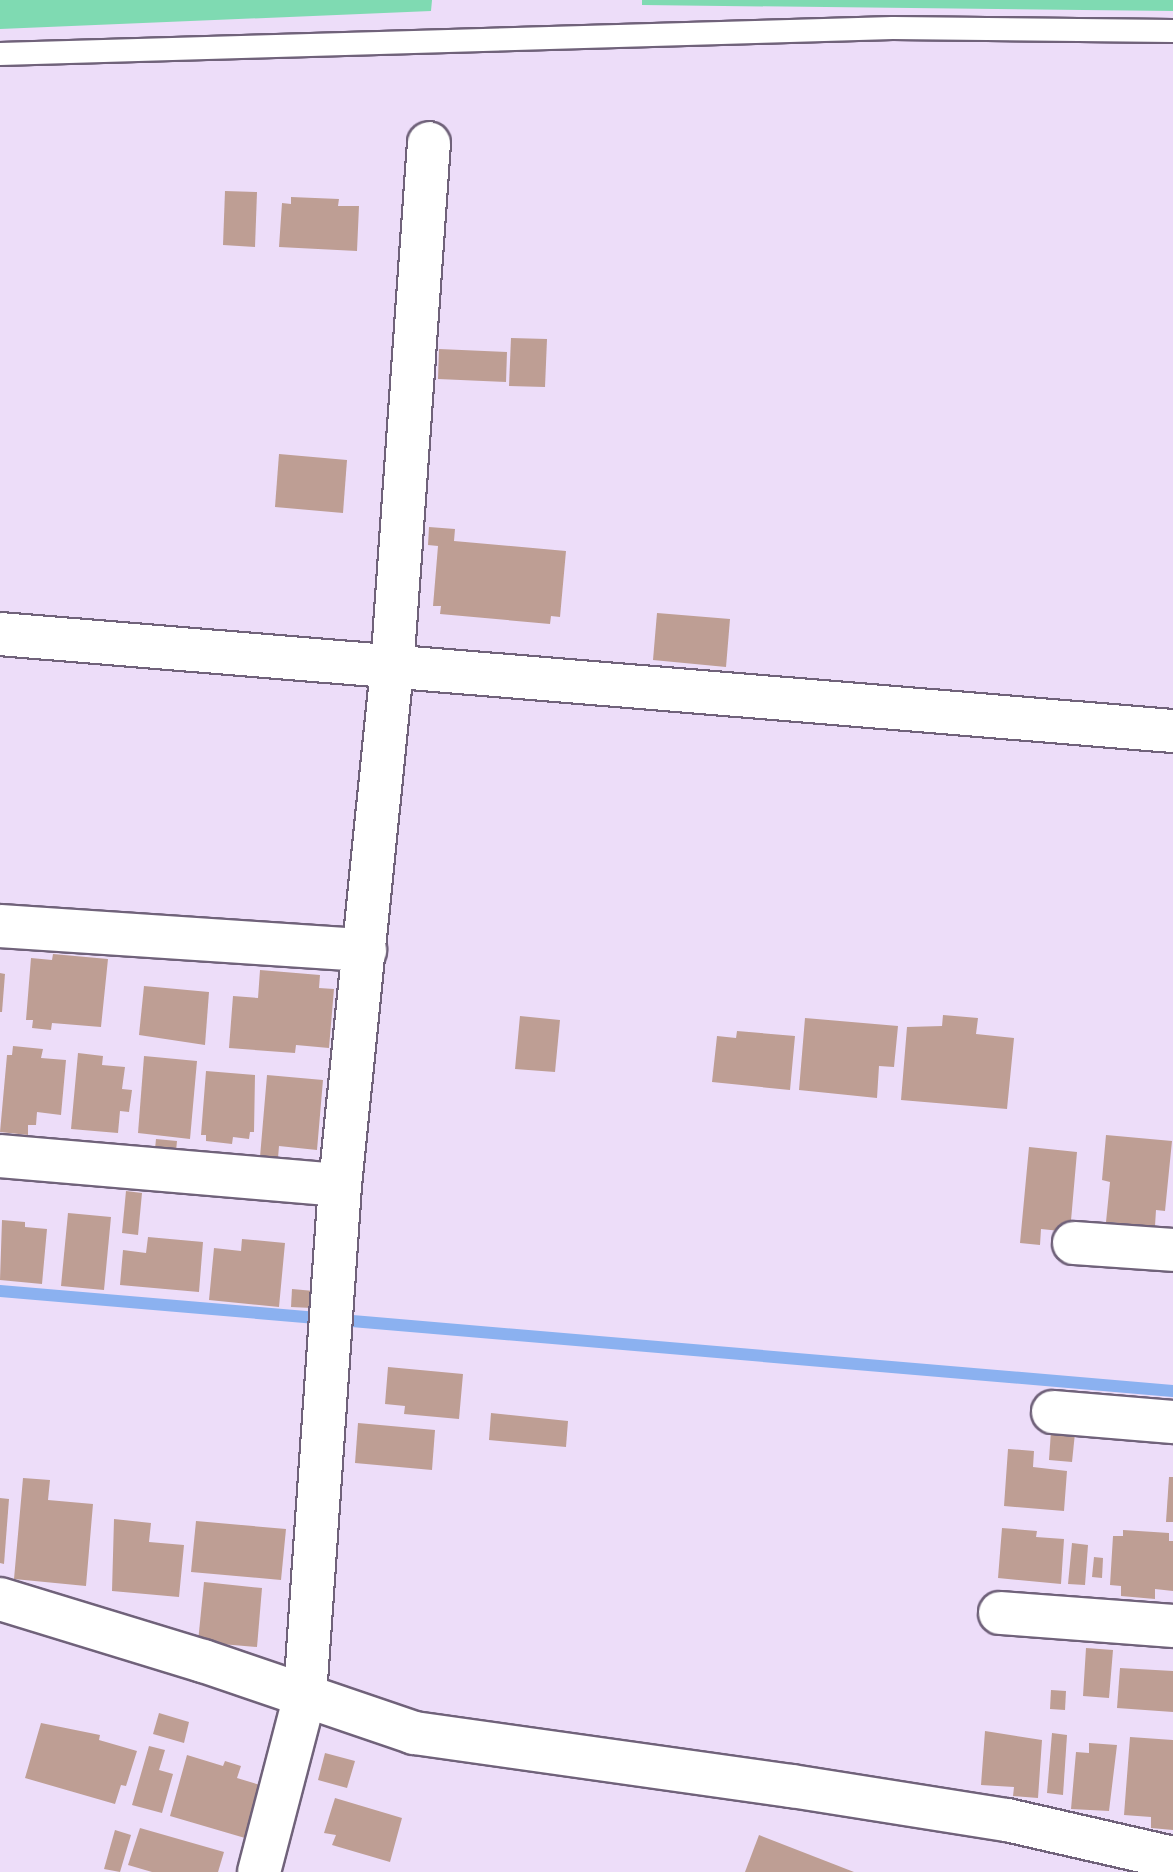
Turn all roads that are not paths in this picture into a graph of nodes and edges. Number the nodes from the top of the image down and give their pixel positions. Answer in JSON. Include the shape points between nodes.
{"nodes":[{"id":1,"x":1173,"y":31,"type":"edge"},
{"id":2,"x":0,"y":54,"type":"edge"},
{"id":3,"x":429,"y":143,"type":"dead end"},
{"id":4,"x":0,"y":634,"type":"edge"},
{"id":5,"x":392,"y":669,"type":"junction"},
{"id":6,"x":1173,"y":731,"type":"edge"},
{"id":7,"x":0,"y":926,"type":"edge"},
{"id":8,"x":365,"y":950,"type":"junction"},
{"id":9,"x":0,"y":1156,"type":"edge"},
{"id":10,"x":340,"y":1185,"type":"junction"},
{"id":11,"x":1074,"y":1243,"type":"dead end"},
{"id":12,"x":1173,"y":1250,"type":"edge"},
{"id":13,"x":1053,"y":1412,"type":"dead end"},
{"id":14,"x":1173,"y":1422,"type":"edge"},
{"id":15,"x":0,"y":1599,"type":"edge"},
{"id":16,"x":1000,"y":1613,"type":"dead end"},
{"id":17,"x":1173,"y":1626,"type":"edge"},
{"id":18,"x":305,"y":1695,"type":"junction"},
{"id":19,"x":1173,"y":1858,"type":"edge"},
{"id":20,"x":259,"y":1872,"type":"edge"}],
"edges":[{"from":1,"to":2,"type":"lane","via":[[893,28]]},
{"from":3,"to":5,"type":"street"},
{"from":4,"to":5,"type":"street"},
{"from":5,"to":6,"type":"street"},
{"from":5,"to":8,"type":"street"},
{"from":7,"to":8,"type":"street"},
{"from":8,"to":10,"type":"street"},
{"from":9,"to":10,"type":"street"},
{"from":10,"to":18,"type":"street"},
{"from":11,"to":12,"type":"street"},
{"from":13,"to":14,"type":"street"},
{"from":15,"to":18,"type":"street"},
{"from":16,"to":17,"type":"street"},
{"from":18,"to":19,"type":"street","via":[[414,1733],[1007,1820]]},
{"from":18,"to":20,"type":"street"}]}
